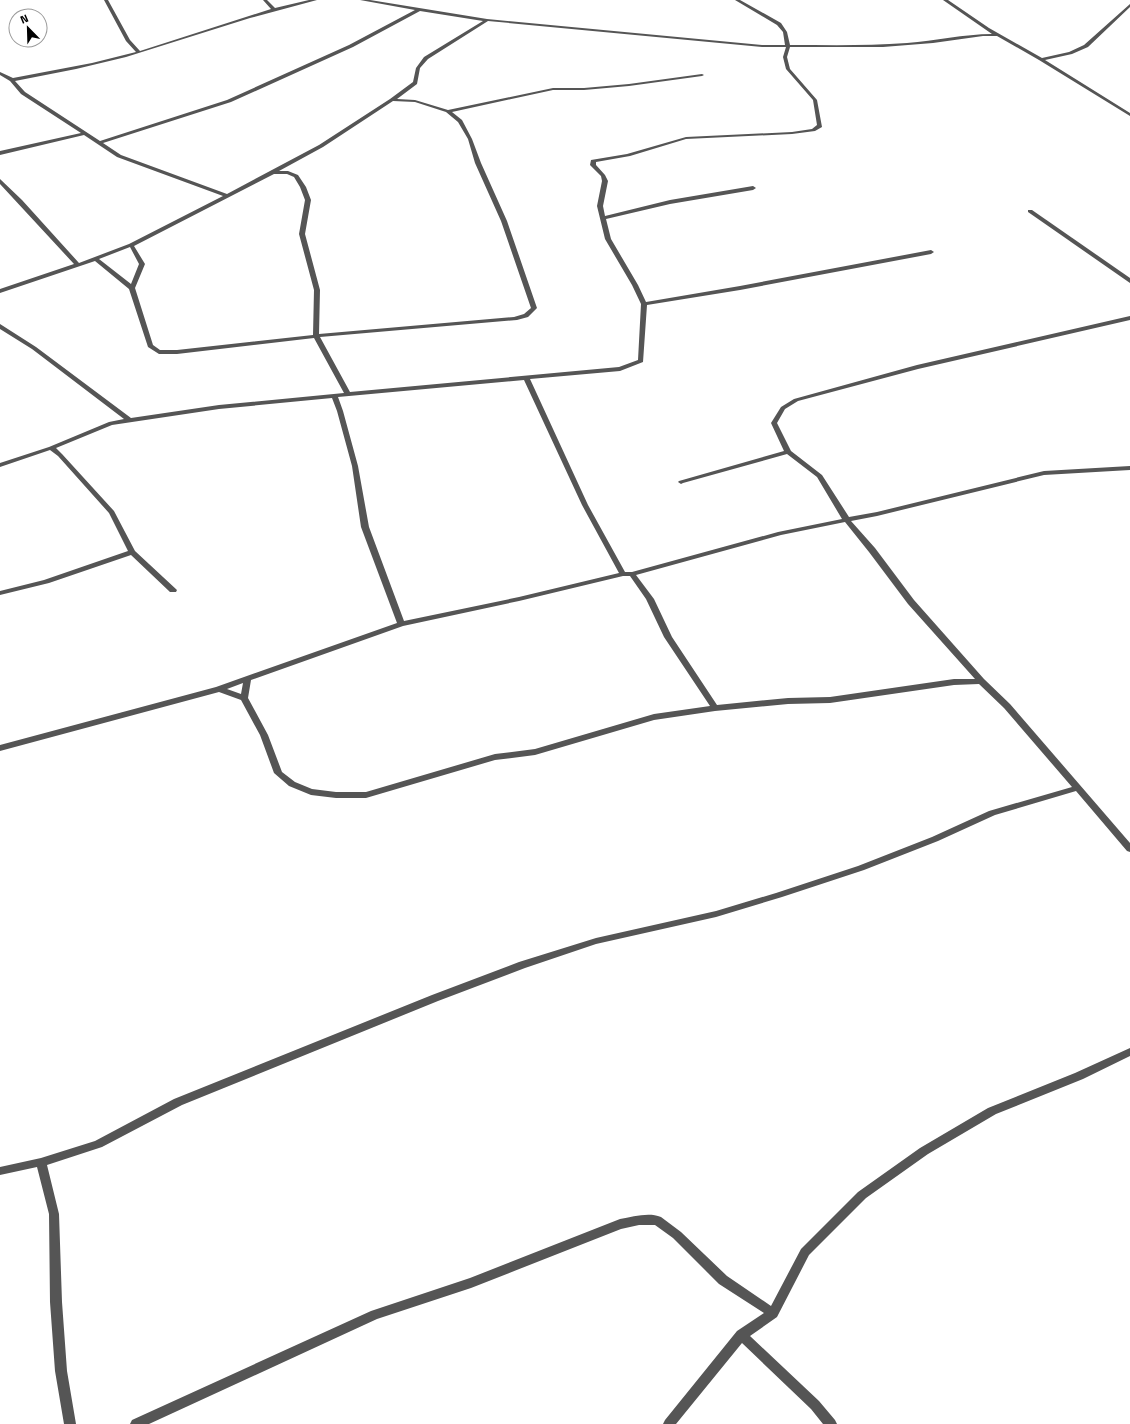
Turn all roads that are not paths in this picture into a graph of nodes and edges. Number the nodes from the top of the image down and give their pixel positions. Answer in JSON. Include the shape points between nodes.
{"nodes":[{"id":1,"x":106,"y":0,"type":"edge"},
{"id":2,"x":265,"y":0,"type":"edge"},
{"id":3,"x":315,"y":0,"type":"edge"},
{"id":4,"x":362,"y":0,"type":"edge"},
{"id":5,"x":737,"y":0,"type":"edge"},
{"id":6,"x":945,"y":0,"type":"edge"},
{"id":7,"x":389,"y":1,"type":"edge"},
{"id":8,"x":1130,"y":5,"type":"edge"},
{"id":9,"x":420,"y":9,"type":"junction"},
{"id":10,"x":275,"y":10,"type":"junction"},
{"id":11,"x":1122,"y":14,"type":"junction"},
{"id":12,"x":1130,"y":15,"type":"edge"},
{"id":13,"x":487,"y":20,"type":"junction"},
{"id":14,"x":986,"y":29,"type":"junction"},
{"id":15,"x":983,"y":35,"type":"junction"},
{"id":16,"x":999,"y":35,"type":"junction"},
{"id":17,"x":788,"y":47,"type":"junction"},
{"id":18,"x":139,"y":52,"type":"junction"},
{"id":19,"x":1041,"y":58,"type":"junction"},
{"id":20,"x":0,"y":74,"type":"edge"},
{"id":21,"x":702,"y":74,"type":"dead end"},
{"id":22,"x":12,"y":80,"type":"junction"},
{"id":23,"x":392,"y":100,"type":"junction"},
{"id":24,"x":448,"y":111,"type":"junction"},
{"id":25,"x":1130,"y":115,"type":"edge"},
{"id":26,"x":84,"y":134,"type":"junction"},
{"id":27,"x":99,"y":143,"type":"junction"},
{"id":28,"x":0,"y":153,"type":"edge"},
{"id":29,"x":271,"y":173,"type":"junction"},
{"id":30,"x":0,"y":181,"type":"edge"},
{"id":31,"x":753,"y":188,"type":"dead end"},
{"id":32,"x":226,"y":195,"type":"junction"},
{"id":33,"x":1030,"y":211,"type":"dead end"},
{"id":34,"x":603,"y":218,"type":"junction"},
{"id":35,"x":131,"y":245,"type":"junction"},
{"id":36,"x":931,"y":252,"type":"dead end"},
{"id":37,"x":95,"y":258,"type":"junction"},
{"id":38,"x":78,"y":265,"type":"junction"},
{"id":39,"x":1130,"y":281,"type":"edge"},
{"id":40,"x":132,"y":288,"type":"junction"},
{"id":41,"x":0,"y":291,"type":"edge"},
{"id":42,"x":644,"y":304,"type":"junction"},
{"id":43,"x":1130,"y":318,"type":"edge"},
{"id":44,"x":0,"y":326,"type":"edge"},
{"id":45,"x":316,"y":336,"type":"junction"},
{"id":46,"x":526,"y":378,"type":"junction"},
{"id":47,"x":348,"y":394,"type":"junction"},
{"id":48,"x":334,"y":396,"type":"junction"},
{"id":49,"x":130,"y":420,"type":"junction"},
{"id":50,"x":51,"y":448,"type":"junction"},
{"id":51,"x":788,"y":452,"type":"junction"},
{"id":52,"x":0,"y":465,"type":"edge"},
{"id":53,"x":1130,"y":468,"type":"edge"},
{"id":54,"x":681,"y":482,"type":"dead end"},
{"id":55,"x":846,"y":519,"type":"junction"},
{"id":56,"x":132,"y":552,"type":"junction"},
{"id":57,"x":623,"y":574,"type":"junction"},
{"id":58,"x":632,"y":574,"type":"junction"},
{"id":59,"x":173,"y":590,"type":"dead end"},
{"id":60,"x":0,"y":593,"type":"edge"},
{"id":61,"x":401,"y":624,"type":"junction"},
{"id":62,"x":247,"y":680,"type":"junction"},
{"id":63,"x":981,"y":681,"type":"junction"},
{"id":64,"x":219,"y":689,"type":"junction"},
{"id":65,"x":244,"y":698,"type":"junction"},
{"id":66,"x":716,"y":708,"type":"junction"},
{"id":67,"x":0,"y":748,"type":"edge"},
{"id":68,"x":1078,"y":788,"type":"junction"},
{"id":69,"x":1130,"y":848,"type":"edge"},
{"id":70,"x":1130,"y":1052,"type":"edge"},
{"id":71,"x":41,"y":1162,"type":"junction"},
{"id":72,"x":0,"y":1171,"type":"edge"},
{"id":73,"x":773,"y":1313,"type":"junction"},
{"id":74,"x":741,"y":1335,"type":"junction"},
{"id":75,"x":70,"y":1424,"type":"edge"},
{"id":76,"x":136,"y":1424,"type":"edge"},
{"id":77,"x":670,"y":1424,"type":"edge"},
{"id":78,"x":831,"y":1424,"type":"edge"}],
"edges":[{"from":1,"to":18,"type":"street","via":[[128,41]]},
{"from":2,"to":10,"type":"street"},
{"from":3,"to":10,"type":"street"},
{"from":4,"to":7,"type":"street"},
{"from":5,"to":17,"type":"street","via":[[779,24],[785,32]]},
{"from":6,"to":14,"type":"street"},
{"from":7,"to":9,"type":"street"},
{"from":8,"to":11,"type":"street"},
{"from":9,"to":13,"type":"street"},
{"from":9,"to":27,"type":"street","via":[[351,46],[229,101]]},
{"from":10,"to":18,"type":"street"},
{"from":11,"to":12,"type":"street"},
{"from":11,"to":19,"type":"street","via":[[1086,46],[1070,53]]},
{"from":13,"to":17,"type":"street"},
{"from":13,"to":23,"type":"street","via":[[426,58],[418,68],[415,83]]},
{"from":14,"to":15,"type":"street"},
{"from":14,"to":16,"type":"street"},
{"from":15,"to":16,"type":"street"},
{"from":15,"to":17,"type":"street","via":[[883,46]]},
{"from":16,"to":19,"type":"street"},
{"from":17,"to":34,"type":"street","via":[[785,57],[788,68],[815,100],[820,126],[813,130],[792,133],[686,138],[628,155],[595,159],[593,165],[605,182],[600,206]]},
{"from":18,"to":22,"type":"street"},
{"from":19,"to":25,"type":"street"},
{"from":20,"to":22,"type":"street"},
{"from":21,"to":24,"type":"street","via":[[629,85],[554,89]]},
{"from":22,"to":26,"type":"street","via":[[22,93]]},
{"from":23,"to":24,"type":"street","via":[[414,101]]},
{"from":23,"to":29,"type":"street","via":[[320,146]]},
{"from":24,"to":45,"type":"street","via":[[460,121],[470,139],[504,221],[534,308],[524,317]]},
{"from":26,"to":27,"type":"street"},
{"from":26,"to":28,"type":"street"},
{"from":27,"to":32,"type":"street","via":[[119,156]]},
{"from":29,"to":32,"type":"street"},
{"from":29,"to":45,"type":"street","via":[[288,173],[296,176],[308,200],[302,234],[317,290]]},
{"from":30,"to":38,"type":"street"},
{"from":31,"to":34,"type":"street","via":[[670,202]]},
{"from":32,"to":35,"type":"street"},
{"from":33,"to":39,"type":"street"},
{"from":34,"to":42,"type":"street","via":[[608,238]]},
{"from":35,"to":37,"type":"street"},
{"from":35,"to":40,"type":"street","via":[[142,264]]},
{"from":36,"to":42,"type":"street"},
{"from":37,"to":38,"type":"street"},
{"from":37,"to":40,"type":"street"},
{"from":38,"to":41,"type":"street"},
{"from":40,"to":45,"type":"street","via":[[150,346],[159,352]]},
{"from":42,"to":46,"type":"street","via":[[641,361],[620,368]]},
{"from":43,"to":51,"type":"street","via":[[925,366],[796,400],[783,408],[774,423]]},
{"from":44,"to":49,"type":"street"},
{"from":45,"to":47,"type":"street"},
{"from":46,"to":47,"type":"street"},
{"from":46,"to":57,"type":"street","via":[[586,505]]},
{"from":47,"to":48,"type":"street"},
{"from":48,"to":49,"type":"street","via":[[219,407]]},
{"from":48,"to":61,"type":"street","via":[[355,466],[365,527]]},
{"from":49,"to":50,"type":"street","via":[[111,423]]},
{"from":50,"to":52,"type":"street"},
{"from":50,"to":56,"type":"street","via":[[60,454],[112,512]]},
{"from":51,"to":54,"type":"street"},
{"from":51,"to":55,"type":"street","via":[[820,476]]},
{"from":53,"to":55,"type":"street","via":[[1044,473],[877,514]]},
{"from":55,"to":58,"type":"street","via":[[780,533]]},
{"from":55,"to":63,"type":"street","via":[[911,602]]},
{"from":56,"to":59,"type":"street"},
{"from":56,"to":60,"type":"street","via":[[73,573]]},
{"from":57,"to":58,"type":"street"},
{"from":57,"to":61,"type":"street"},
{"from":58,"to":66,"type":"street","via":[[650,599],[668,637]]},
{"from":61,"to":62,"type":"street"},
{"from":62,"to":64,"type":"street"},
{"from":62,"to":65,"type":"street"},
{"from":63,"to":66,"type":"street","via":[[954,682],[830,700]]},
{"from":63,"to":68,"type":"street","via":[[1007,706]]},
{"from":64,"to":65,"type":"street"},
{"from":64,"to":67,"type":"street"},
{"from":65,"to":66,"type":"street","via":[[264,735],[278,773],[292,784],[310,792],[336,796],[366,795],[495,757],[535,752],[654,717]]},
{"from":68,"to":69,"type":"street"},
{"from":68,"to":71,"type":"street","via":[[992,813],[868,866],[779,895],[716,914],[596,941],[522,965],[178,1102],[98,1144]]},
{"from":70,"to":73,"type":"street","via":[[1079,1076],[992,1111],[924,1151],[862,1194],[805,1252]]},
{"from":71,"to":72,"type":"street"},
{"from":71,"to":75,"type":"street","via":[[54,1214],[61,1371]]},
{"from":73,"to":74,"type":"street"},
{"from":73,"to":76,"type":"street","via":[[723,1280],[677,1234],[657,1220],[639,1220],[620,1224],[470,1283],[375,1315]]},
{"from":74,"to":77,"type":"street"},
{"from":74,"to":78,"type":"street","via":[[815,1405]]}]}
